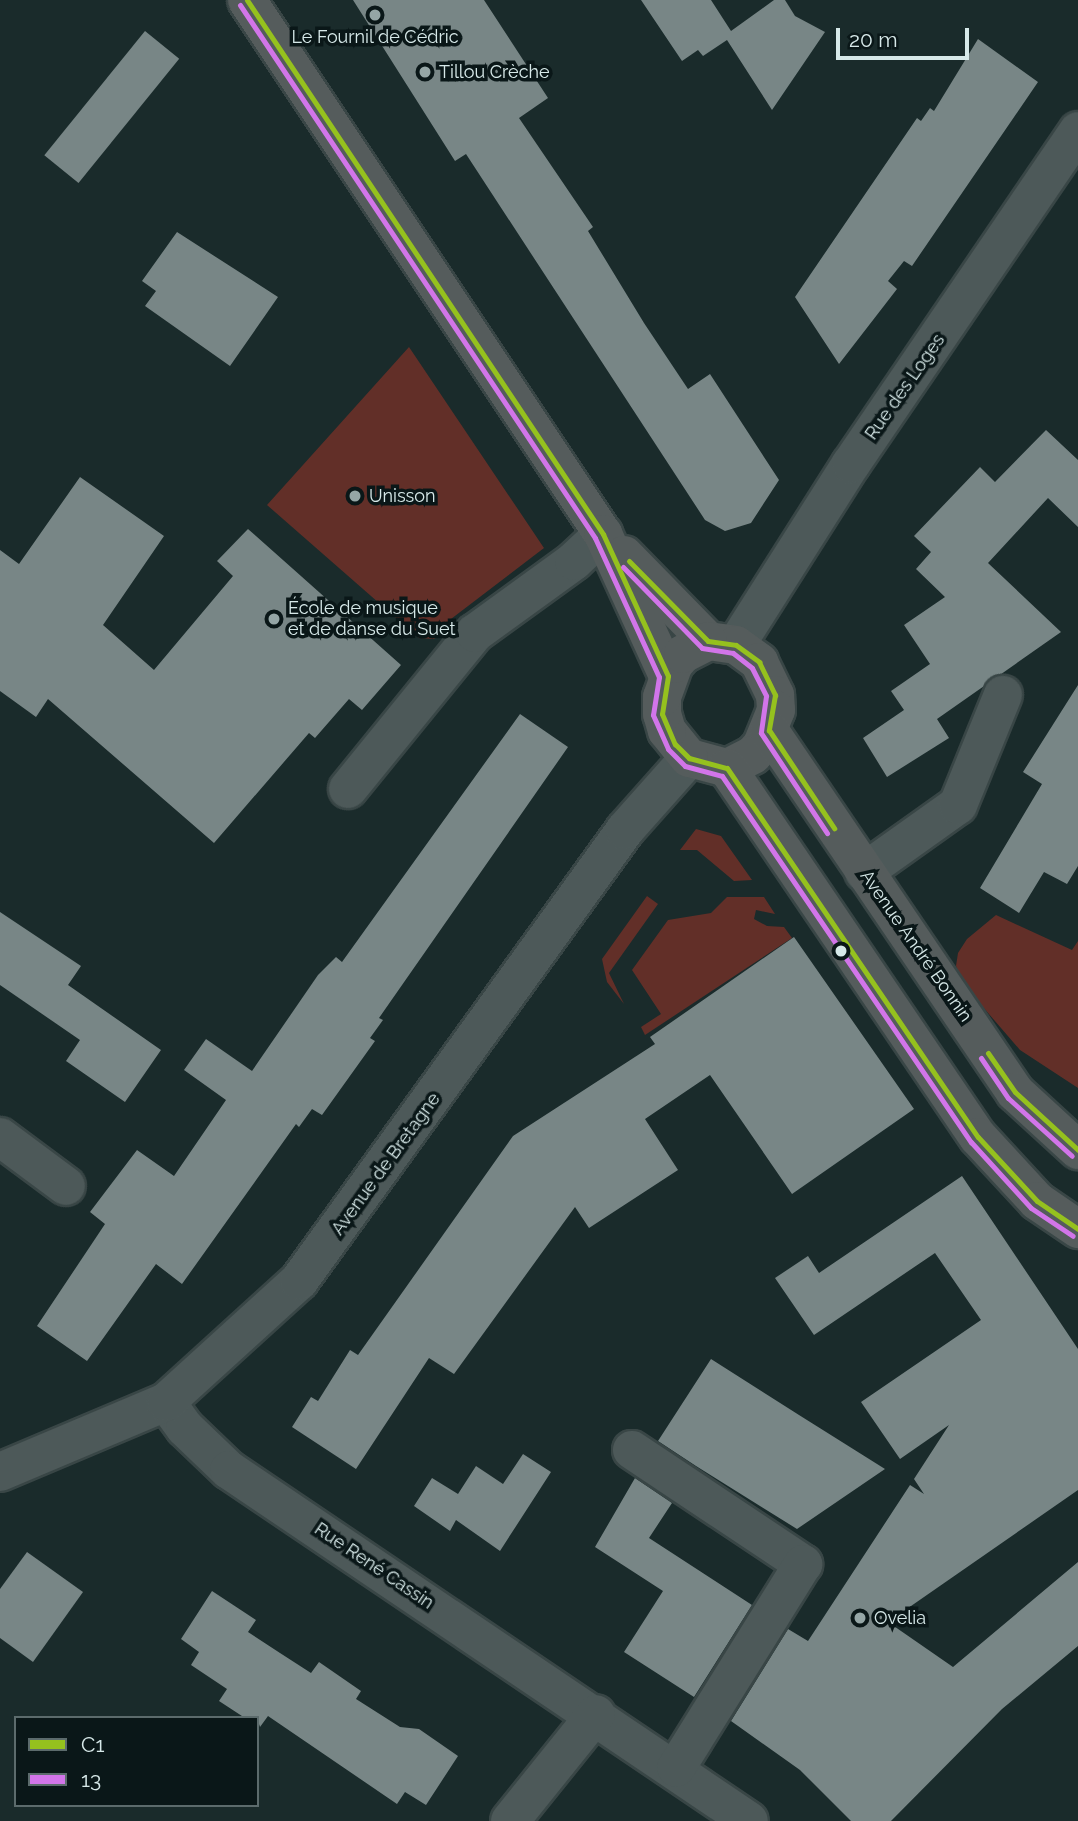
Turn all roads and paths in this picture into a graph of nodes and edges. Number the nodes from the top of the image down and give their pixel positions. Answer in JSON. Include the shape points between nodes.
{"nodes":[{"id":1,"x":247,"y":0,"type":"edge"},
{"id":2,"x":1078,"y":131,"type":"edge"},
{"id":3,"x":603,"y":534,"type":"junction"},
{"id":4,"x":722,"y":643,"type":"junction"},
{"id":5,"x":668,"y":677,"type":"junction"},
{"id":6,"x":1003,"y":695,"type":"dead end"},
{"id":7,"x":769,"y":730,"type":"junction"},
{"id":8,"x":689,"y":758,"type":"junction"},
{"id":9,"x":727,"y":768,"type":"junction"},
{"id":10,"x":348,"y":789,"type":"dead end"},
{"id":11,"x":864,"y":872,"type":"junction"},
{"id":12,"x":0,"y":1137,"type":"edge"},
{"id":13,"x":1078,"y":1150,"type":"edge"},
{"id":14,"x":66,"y":1186,"type":"dead end"},
{"id":15,"x":1078,"y":1229,"type":"edge"},
{"id":16,"x":166,"y":1402,"type":"junction"},
{"id":17,"x":632,"y":1450,"type":"dead end"},
{"id":18,"x":0,"y":1472,"type":"edge"},
{"id":19,"x":596,"y":1714,"type":"junction"},
{"id":20,"x":676,"y":1768,"type":"junction"},
{"id":21,"x":509,"y":1821,"type":"edge"},
{"id":22,"x":749,"y":1821,"type":"edge"}],
"edges":[{"from":1,"to":3,"type":"main road"},
{"from":2,"to":4,"type":"street","name":"Rue des Loges","via":[[836,486]]},
{"from":3,"to":4,"type":"main road"},
{"from":3,"to":5,"type":"main road"},
{"from":3,"to":10,"type":"street","via":[[575,561],[475,633]]},
{"from":4,"to":5,"type":"main road","via":[[683,654]]},
{"from":4,"to":7,"type":"main road","via":[[759,662],[772,684],[776,710]]},
{"from":5,"to":8,"type":"main road","via":[[662,714],[675,744]]},
{"from":6,"to":11,"type":"street","via":[[958,805]]},
{"from":7,"to":9,"type":"main road","via":[[753,755]]},
{"from":7,"to":11,"type":"main road","name":"Avenue André Bonnin"},
{"from":8,"to":9,"type":"main road"},
{"from":8,"to":16,"type":"street","name":"Avenue de Bretagne","via":[[625,830],[299,1281]]},
{"from":9,"to":15,"type":"main road","via":[[978,1136],[1037,1200]]},
{"from":11,"to":13,"type":"main road","name":"Avenue André Bonnin","via":[[1015,1092]]},
{"from":12,"to":14,"type":"street"},
{"from":16,"to":18,"type":"street","name":"Avenue de Bretagne"},
{"from":16,"to":19,"type":"street","name":"Rue René Cassin","via":[[184,1428],[229,1470]]},
{"from":17,"to":20,"type":"street","via":[[803,1564]]},
{"from":19,"to":20,"type":"street","name":"Rue René Cassin"},
{"from":19,"to":21,"type":"street"},
{"from":20,"to":22,"type":"street","name":"Rue René Cassin"}]}
